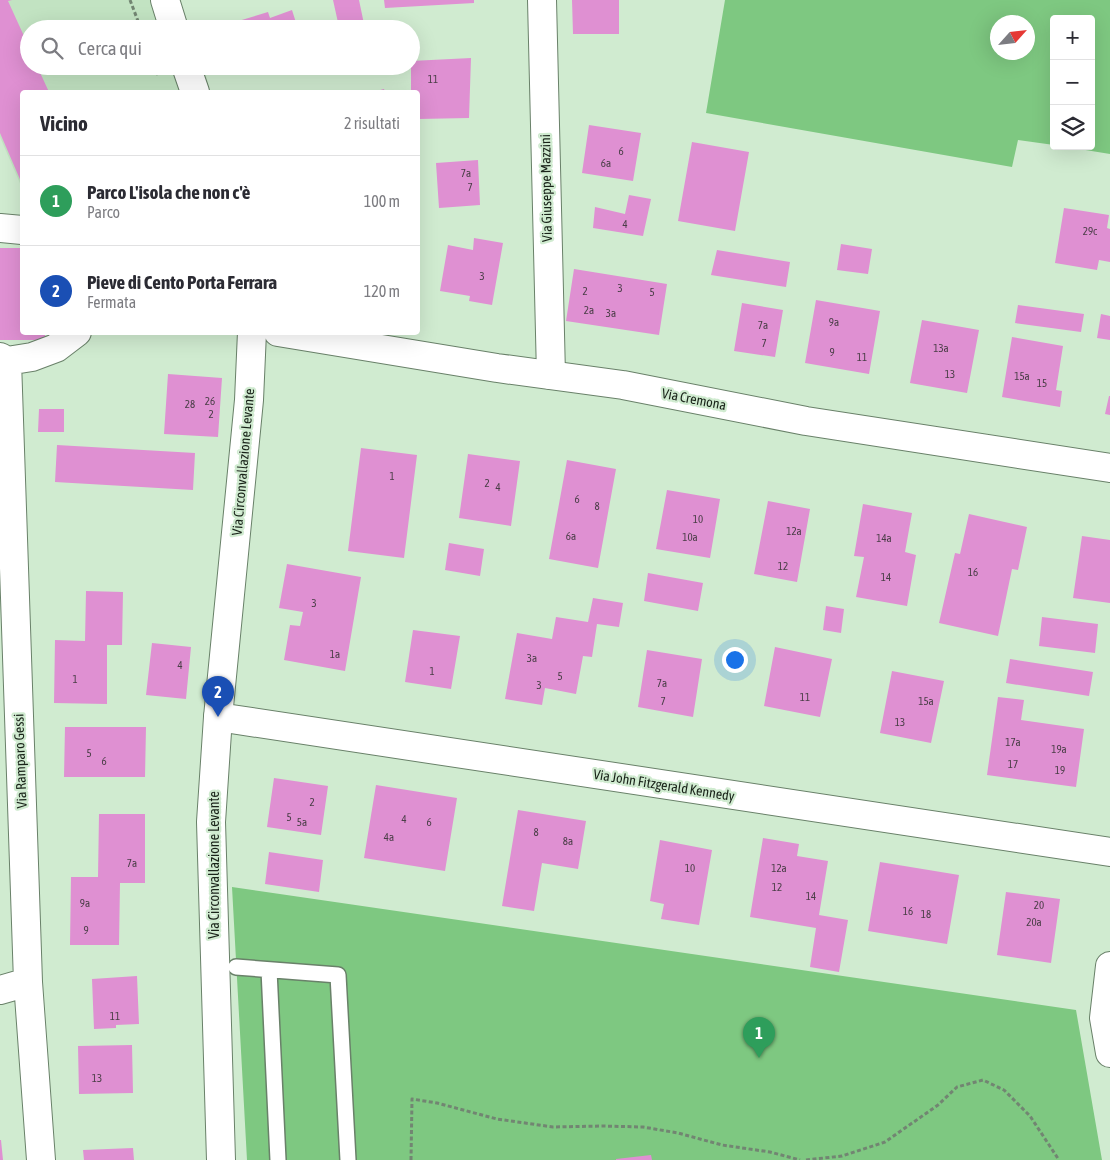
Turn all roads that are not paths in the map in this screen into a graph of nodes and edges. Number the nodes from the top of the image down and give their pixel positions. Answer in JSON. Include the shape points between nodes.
{"nodes":[{"id":1,"x":165,"y":0,"type":"edge"},
{"id":2,"x":542,"y":0,"type":"edge"},
{"id":3,"x":171,"y":20,"type":"edge"},
{"id":4,"x":189,"y":75,"type":"edge"},
{"id":5,"x":193,"y":90,"type":"edge"},
{"id":6,"x":0,"y":228,"type":"edge"},
{"id":7,"x":20,"y":230,"type":"edge"},
{"id":8,"x":73,"y":335,"type":"edge"},
{"id":9,"x":252,"y":335,"type":"edge"},
{"id":10,"x":297,"y":335,"type":"edge"},
{"id":11,"x":4,"y":359,"type":"edge"},
{"id":12,"x":551,"y":375,"type":"junction"},
{"id":13,"x":1110,"y":468,"type":"edge"},
{"id":14,"x":218,"y":717,"type":"junction"},
{"id":15,"x":1110,"y":852,"type":"edge"},
{"id":16,"x":1110,"y":966,"type":"edge"},
{"id":17,"x":236,"y":967,"type":"dead end"},
{"id":18,"x":269,"y":970,"type":"junction"},
{"id":19,"x":28,"y":982,"type":"junction"},
{"id":20,"x":0,"y":990,"type":"edge"},
{"id":21,"x":1110,"y":1053,"type":"edge"},
{"id":22,"x":42,"y":1160,"type":"edge"},
{"id":23,"x":221,"y":1160,"type":"edge"},
{"id":24,"x":278,"y":1160,"type":"edge"},
{"id":25,"x":348,"y":1160,"type":"edge"}],
"edges":[{"from":1,"to":3,"type":"street"},
{"from":2,"to":12,"type":"street","name":"Via Giuseppe Mazzini"},
{"from":4,"to":5,"type":"street"},
{"from":6,"to":7,"type":"street"},
{"from":8,"to":11,"type":"street","via":[[56,348],[32,357]]},
{"from":9,"to":14,"type":"street","name":"Via Circonvallazione Levante","via":[[249,400]]},
{"from":10,"to":12,"type":"street","name":"Via Cremona"},
{"from":11,"to":19,"type":"street","name":"Via Ramparo Gessi"},
{"from":12,"to":13,"type":"street","name":"Via Cremona","via":[[623,385],[806,421]]},
{"from":14,"to":15,"type":"street","name":"Via John Fitzgerald Kennedy"},
{"from":14,"to":23,"type":"street","name":"Via Circonvallazione Levante","via":[[211,822]]},
{"from":16,"to":21,"type":"street","via":[[1104,1018]]},
{"from":17,"to":18,"type":"lane"},
{"from":18,"to":24,"type":"lane"},
{"from":18,"to":25,"type":"lane","via":[[338,975]]},
{"from":19,"to":20,"type":"street"},
{"from":19,"to":22,"type":"street","name":"Via Ramparo Gessi"}]}
